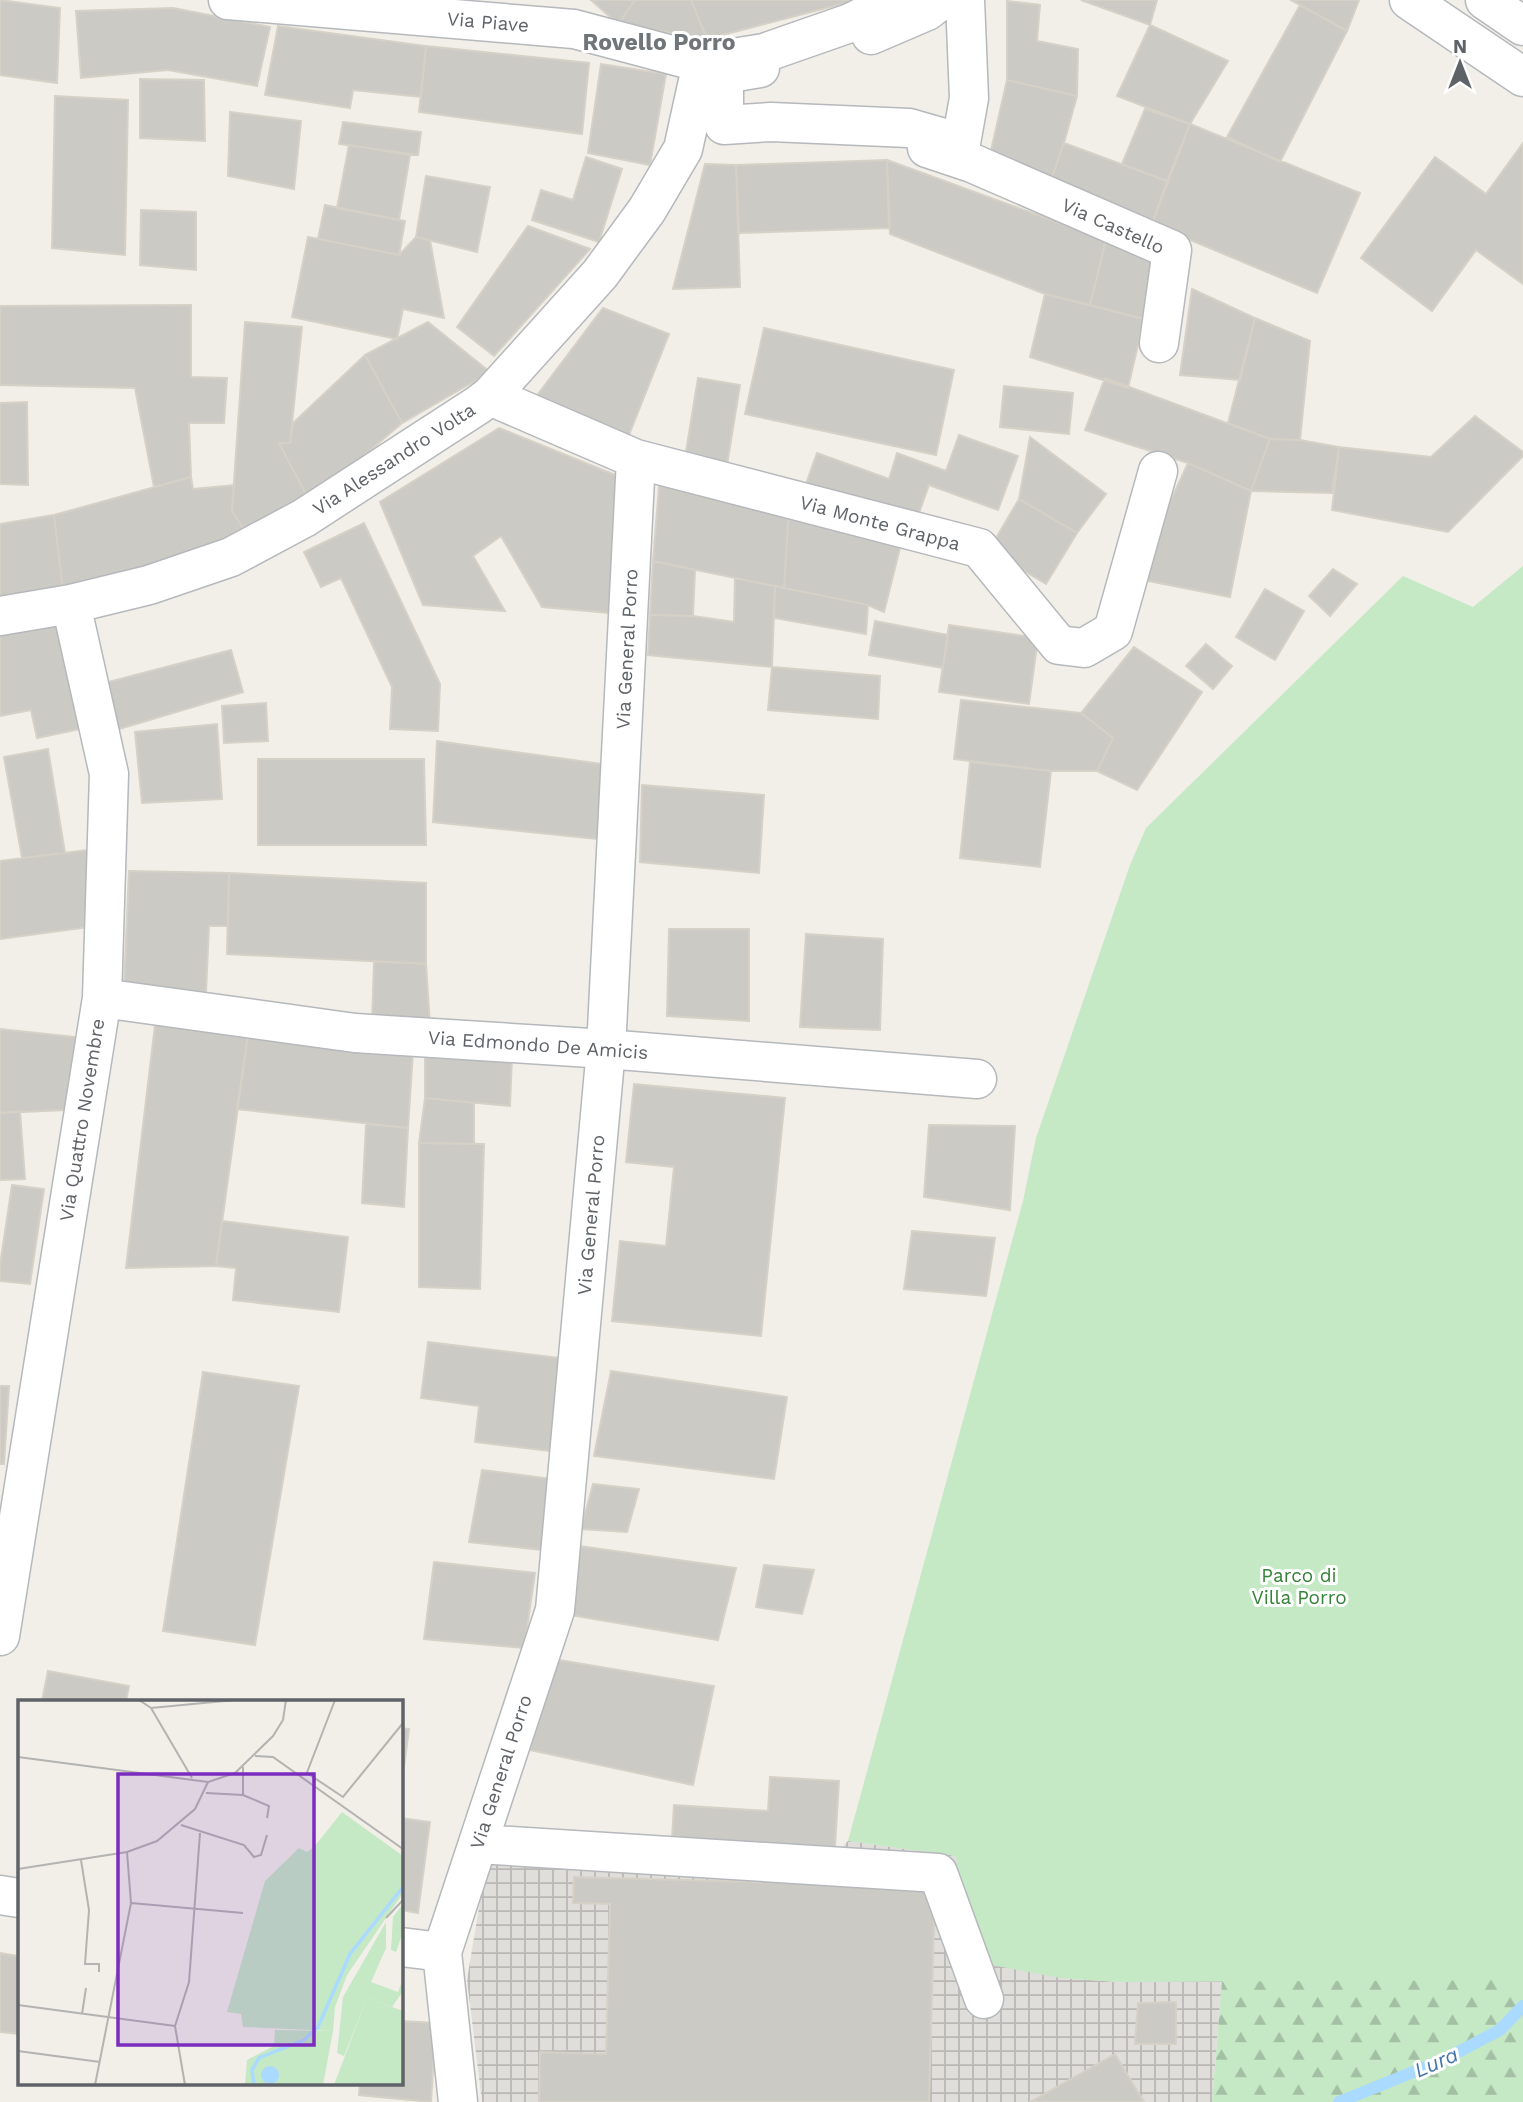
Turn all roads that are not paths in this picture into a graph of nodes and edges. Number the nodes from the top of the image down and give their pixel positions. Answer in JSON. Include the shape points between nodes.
{"nodes":[{"id":1,"x":228,"y":0,"type":"edge"},
{"id":2,"x":897,"y":0,"type":"edge"},
{"id":3,"x":941,"y":0,"type":"edge"},
{"id":4,"x":965,"y":0,"type":"edge"},
{"id":5,"x":979,"y":0,"type":"edge"},
{"id":6,"x":1409,"y":0,"type":"edge"},
{"id":7,"x":1485,"y":0,"type":"edge"},
{"id":8,"x":1458,"y":14,"type":"edge"},
{"id":9,"x":565,"y":15,"type":"edge"},
{"id":10,"x":1523,"y":26,"type":"edge"},
{"id":11,"x":702,"y":63,"type":"junction"},
{"id":12,"x":1523,"y":77,"type":"edge"},
{"id":13,"x":683,"y":149,"type":"junction"},
{"id":14,"x":972,"y":163,"type":"junction"},
{"id":15,"x":1158,"y":343,"type":"dead end"},
{"id":16,"x":490,"y":396,"type":"junction"},
{"id":17,"x":636,"y":459,"type":"junction"},
{"id":18,"x":1158,"y":471,"type":"dead end"},
{"id":19,"x":71,"y":604,"type":"junction"},
{"id":20,"x":0,"y":616,"type":"edge"},
{"id":21,"x":102,"y":998,"type":"junction"},
{"id":22,"x":606,"y":1049,"type":"junction"},
{"id":23,"x":976,"y":1079,"type":"dead end"},
{"id":24,"x":0,"y":1636,"type":"edge"},
{"id":25,"x":478,"y":1844,"type":"junction"},
{"id":26,"x":0,"y":1895,"type":"edge"},
{"id":27,"x":18,"y":1898,"type":"edge"},
{"id":28,"x":402,"y":1947,"type":"edge"},
{"id":29,"x":442,"y":1952,"type":"junction"},
{"id":30,"x":984,"y":1999,"type":"dead end"},
{"id":31,"x":458,"y":2102,"type":"edge"}],
"edges":[{"from":1,"to":9,"type":"street","name":"Via Piave"},
{"from":2,"to":11,"type":"street","via":[[850,23],[764,52]]},
{"from":3,"to":4,"type":"street","via":[[927,11],[858,41],[724,74],[724,125],[771,122],[909,128],[961,144],[969,98]]},
{"from":5,"to":14,"type":"street","via":[[984,99]]},
{"from":6,"to":8,"type":"street"},
{"from":7,"to":10,"type":"street"},
{"from":8,"to":12,"type":"street"},
{"from":9,"to":11,"type":"street","name":"Via Piave"},
{"from":11,"to":13,"type":"street","name":"Via Alessandro Volta"},
{"from":13,"to":14,"type":"street","via":[[771,137],[907,142]]},
{"from":13,"to":16,"type":"street","name":"Via Alessandro Volta","via":[[648,211],[600,274]]},
{"from":14,"to":15,"type":"street","name":"Via Castello","via":[[1172,250]]},
{"from":16,"to":17,"type":"street","name":"Via Monte Grappa"},
{"from":16,"to":19,"type":"street","name":"Via Alessandro Volta","via":[[304,518],[231,557],[149,585]]},
{"from":17,"to":18,"type":"street","name":"Via Monte Grappa","via":[[979,548],[1059,645],[1084,648],[1113,631]]},
{"from":17,"to":22,"type":"street","name":"Via General Porro"},
{"from":19,"to":20,"type":"street","name":"Via Alessandro Volta"},
{"from":19,"to":21,"type":"street","name":"Via Quattro Novembre","via":[[109,774]]},
{"from":21,"to":22,"type":"street","name":"Via Edmondo De Amicis","via":[[355,1033]]},
{"from":21,"to":24,"type":"street","name":"Via Quattro Novembre"},
{"from":22,"to":23,"type":"street","name":"Via Edmondo De Amicis"},
{"from":22,"to":25,"type":"street","name":"Via General Porro","via":[[555,1610]]},
{"from":25,"to":29,"type":"street","name":"Via General Porro"},
{"from":25,"to":30,"type":"street","via":[[938,1873]]},
{"from":26,"to":27,"type":"street"},
{"from":28,"to":29,"type":"street"},
{"from":29,"to":31,"type":"street"}]}
